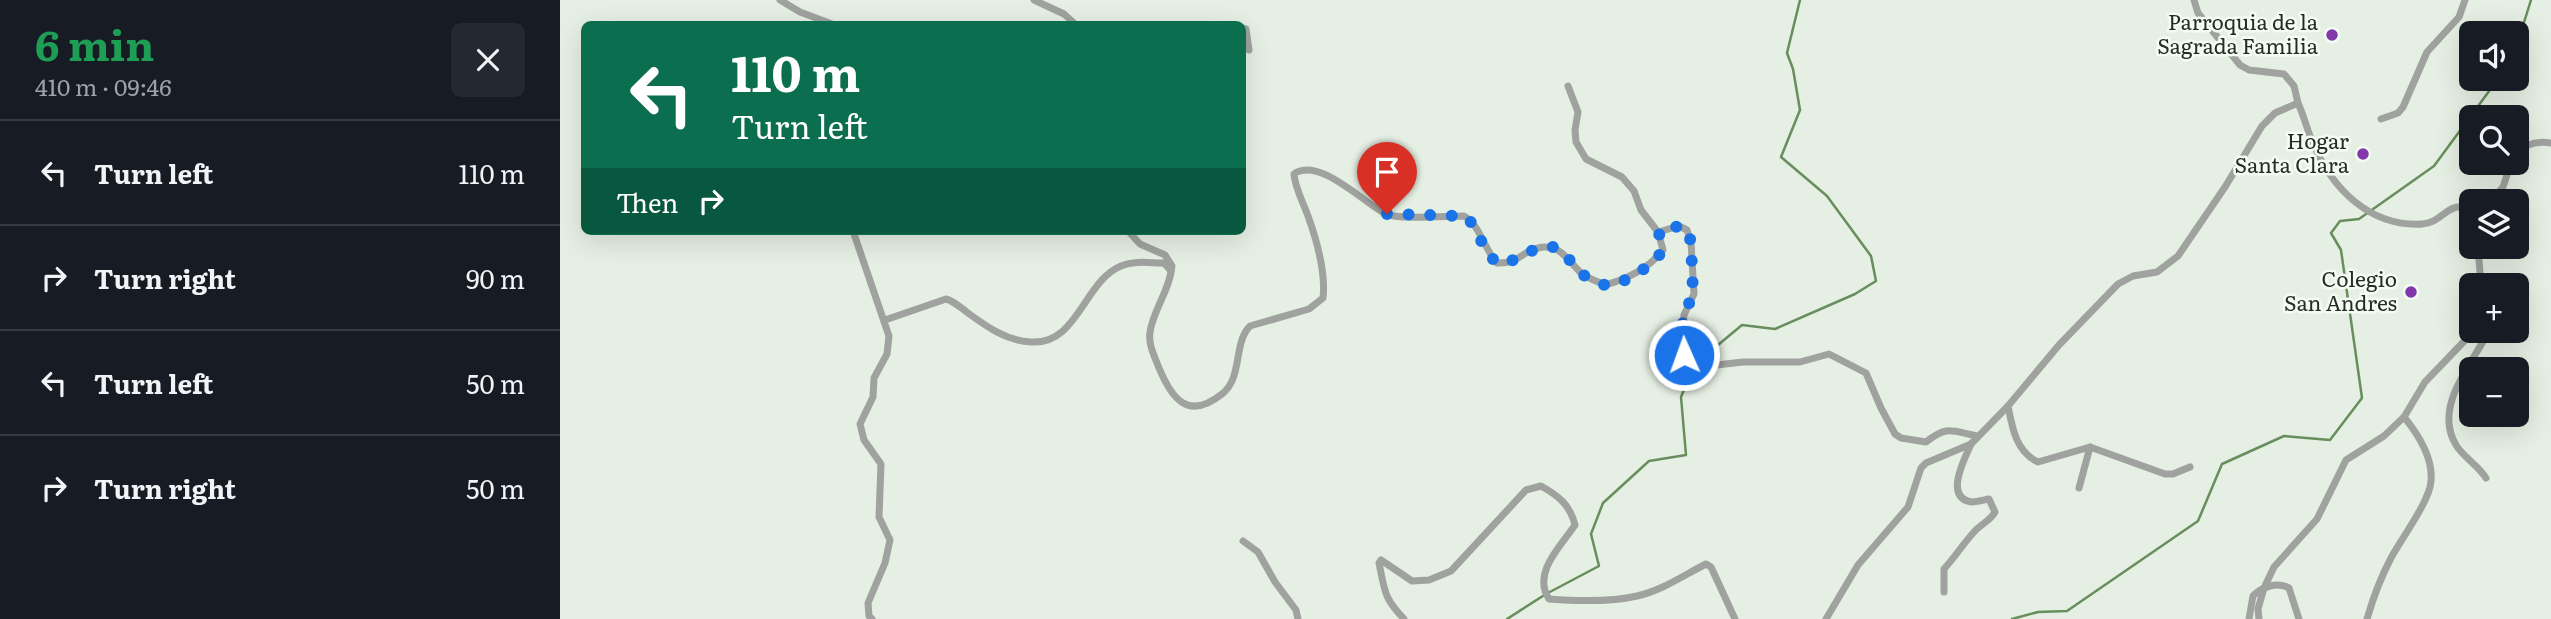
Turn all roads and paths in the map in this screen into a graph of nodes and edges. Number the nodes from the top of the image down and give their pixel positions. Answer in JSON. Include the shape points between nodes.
{"nodes":[{"id":1,"x":780,"y":0,"type":"edge"},
{"id":2,"x":1034,"y":0,"type":"edge"},
{"id":3,"x":2194,"y":0,"type":"edge"},
{"id":4,"x":2465,"y":0,"type":"edge"},
{"id":5,"x":824,"y":21,"type":"edge"},
{"id":6,"x":1072,"y":21,"type":"edge"},
{"id":7,"x":1246,"y":29,"type":"edge"},
{"id":8,"x":1249,"y":50,"type":"dead end"},
{"id":9,"x":1568,"y":86,"type":"dead end"},
{"id":10,"x":2298,"y":103,"type":"junction"},
{"id":11,"x":2381,"y":119,"type":"dead end"},
{"id":12,"x":2551,"y":143,"type":"edge"},
{"id":13,"x":2529,"y":144,"type":"edge"},
{"id":14,"x":2459,"y":207,"type":"edge"},
{"id":15,"x":1658,"y":232,"type":"junction"},
{"id":16,"x":854,"y":235,"type":"edge"},
{"id":17,"x":1132,"y":235,"type":"edge"},
{"id":18,"x":1172,"y":272,"type":"junction"},
{"id":19,"x":885,"y":320,"type":"junction"},
{"id":20,"x":2462,"y":343,"type":"edge"},
{"id":21,"x":2482,"y":343,"type":"edge"},
{"id":22,"x":2008,"y":405,"type":"junction"},
{"id":23,"x":2404,"y":417,"type":"junction"},
{"id":24,"x":1977,"y":436,"type":"junction"},
{"id":25,"x":1971,"y":444,"type":"junction"},
{"id":26,"x":2090,"y":447,"type":"junction"},
{"id":27,"x":2190,"y":467,"type":"dead end"},
{"id":28,"x":2486,"y":478,"type":"dead end"},
{"id":29,"x":2079,"y":488,"type":"dead end"},
{"id":30,"x":1243,"y":541,"type":"dead end"},
{"id":31,"x":2264,"y":588,"type":"junction"},
{"id":32,"x":1944,"y":592,"type":"dead end"},
{"id":33,"x":872,"y":619,"type":"edge"},
{"id":34,"x":1298,"y":619,"type":"edge"},
{"id":35,"x":1405,"y":619,"type":"edge"},
{"id":36,"x":1735,"y":619,"type":"edge"},
{"id":37,"x":1826,"y":619,"type":"edge"},
{"id":38,"x":2249,"y":619,"type":"edge"},
{"id":39,"x":2259,"y":619,"type":"edge"},
{"id":40,"x":2299,"y":619,"type":"edge"},
{"id":41,"x":2367,"y":619,"type":"edge"}],
"edges":[{"from":1,"to":5,"type":"street"},
{"from":2,"to":6,"type":"street"},
{"from":3,"to":10,"type":"street","via":[[2198,13],[2240,65],[2287,76]]},
{"from":4,"to":11,"type":"street","via":[[2459,17],[2427,52],[2403,107]]},
{"from":7,"to":8,"type":"street"},
{"from":9,"to":15,"type":"street","via":[[1578,112],[1576,142],[1586,159],[1622,177]]},
{"from":10,"to":14,"type":"street","via":[[2328,170],[2361,207],[2381,219],[2427,224]]},
{"from":10,"to":22,"type":"street","via":[[2275,113],[2262,126],[2178,256],[2157,272],[2118,284]]},
{"from":12,"to":13,"type":"street"},
{"from":15,"to":18,"type":"street","via":[[1663,250],[1655,260],[1623,280],[1605,285],[1582,274],[1553,247],[1536,248],[1508,263],[1497,263],[1464,216],[1387,214],[1341,182],[1299,170],[1294,181],[1325,281],[1323,298],[1309,309],[1250,326],[1224,393],[1193,406],[1169,391],[1150,345],[1150,331]]},
{"from":15,"to":24,"type":"street","via":[[1679,226],[1687,230],[1691,242],[1693,294],[1681,333],[1690,363],[1800,362],[1829,354],[1866,373],[1889,426],[1900,438],[1926,442],[1942,430]]},
{"from":16,"to":19,"type":"street"},
{"from":17,"to":18,"type":"street","via":[[1165,255]]},
{"from":18,"to":19,"type":"street","via":[[1164,263],[1130,262],[1118,267],[1108,273],[1068,327],[1052,339],[1032,343],[1004,337],[946,299]]},
{"from":19,"to":33,"type":"street","via":[[887,354],[860,424],[864,440],[881,464],[879,517],[890,540],[868,603]]},
{"from":20,"to":23,"type":"street","via":[[2425,382]]},
{"from":21,"to":28,"type":"street","via":[[2453,394],[2449,416],[2455,443]]},
{"from":22,"to":24,"type":"street"},
{"from":22,"to":26,"type":"street","via":[[2020,448],[2038,462]]},
{"from":23,"to":31,"type":"street","via":[[2346,460],[2317,519],[2274,567]]},
{"from":23,"to":41,"type":"street","via":[[2424,448],[2431,484],[2391,559]]},
{"from":24,"to":25,"type":"street"},
{"from":25,"to":32,"type":"street","via":[[1957,476],[1959,492],[1972,502],[1989,499],[1995,512],[1944,569]]},
{"from":25,"to":37,"type":"street","via":[[1921,468],[1908,507],[1858,565]]},
{"from":26,"to":27,"type":"street","via":[[2165,474]]},
{"from":26,"to":29,"type":"street"},
{"from":30,"to":34,"type":"street","via":[[1258,552]]},
{"from":31,"to":38,"type":"street","via":[[2253,596]]},
{"from":31,"to":39,"type":"street"},
{"from":31,"to":40,"type":"street","via":[[2279,584],[2289,588]]},
{"from":35,"to":36,"type":"street","via":[[1385,594],[1381,560],[1412,581],[1451,571],[1526,490],[1541,486],[1559,495],[1575,525],[1542,578],[1549,599],[1636,597],[1706,564]]}]}
